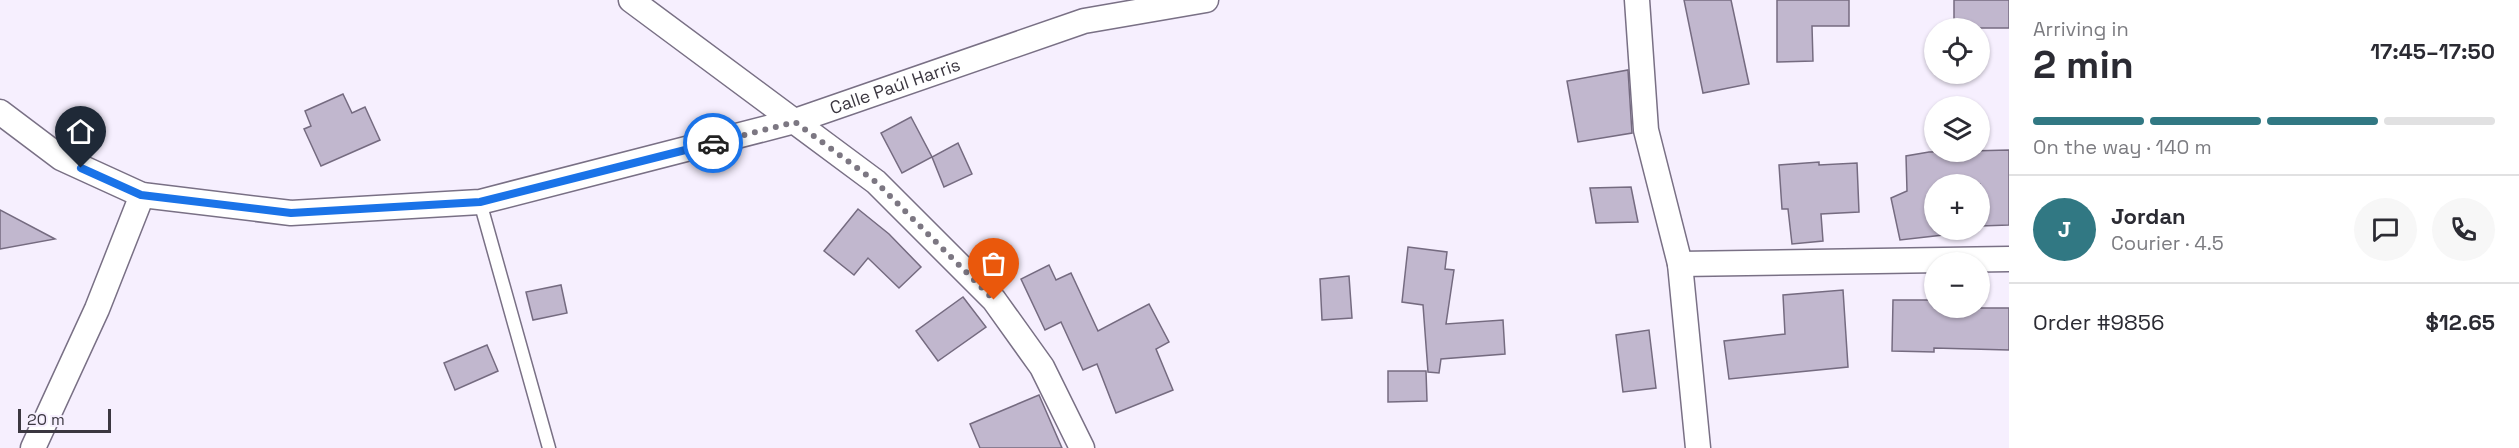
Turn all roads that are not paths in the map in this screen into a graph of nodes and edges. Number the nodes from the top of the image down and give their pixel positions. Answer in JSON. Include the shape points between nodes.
{"nodes":[{"id":1,"x":631,"y":0,"type":"edge"},
{"id":2,"x":1206,"y":0,"type":"edge"},
{"id":3,"x":1636,"y":0,"type":"edge"},
{"id":4,"x":0,"y":112,"type":"edge"},
{"id":5,"x":795,"y":122,"type":"junction"},
{"id":6,"x":141,"y":195,"type":"junction"},
{"id":7,"x":480,"y":202,"type":"junction"},
{"id":8,"x":2009,"y":259,"type":"edge"},
{"id":9,"x":1680,"y":264,"type":"junction"},
{"id":10,"x":33,"y":448,"type":"edge"},
{"id":11,"x":549,"y":448,"type":"edge"},
{"id":12,"x":1082,"y":448,"type":"edge"},
{"id":13,"x":1698,"y":448,"type":"edge"}],
"edges":[{"from":1,"to":5,"type":"street"},
{"from":2,"to":5,"type":"street","name":"Calle Paúl Harris","via":[[1084,21]]},
{"from":3,"to":9,"type":"street","via":[[1646,130]]},
{"from":4,"to":6,"type":"street","name":"Calle Paúl Harris","via":[[61,158]]},
{"from":5,"to":7,"type":"street","name":"Calle Paúl Harris"},
{"from":5,"to":12,"type":"street","via":[[876,182],[994,300],[1042,367]]},
{"from":6,"to":7,"type":"street","name":"Calle Paúl Harris","via":[[291,213]]},
{"from":6,"to":10,"type":"street","via":[[98,309]]},
{"from":7,"to":11,"type":"lane"},
{"from":8,"to":9,"type":"street"},
{"from":9,"to":13,"type":"street"}]}
